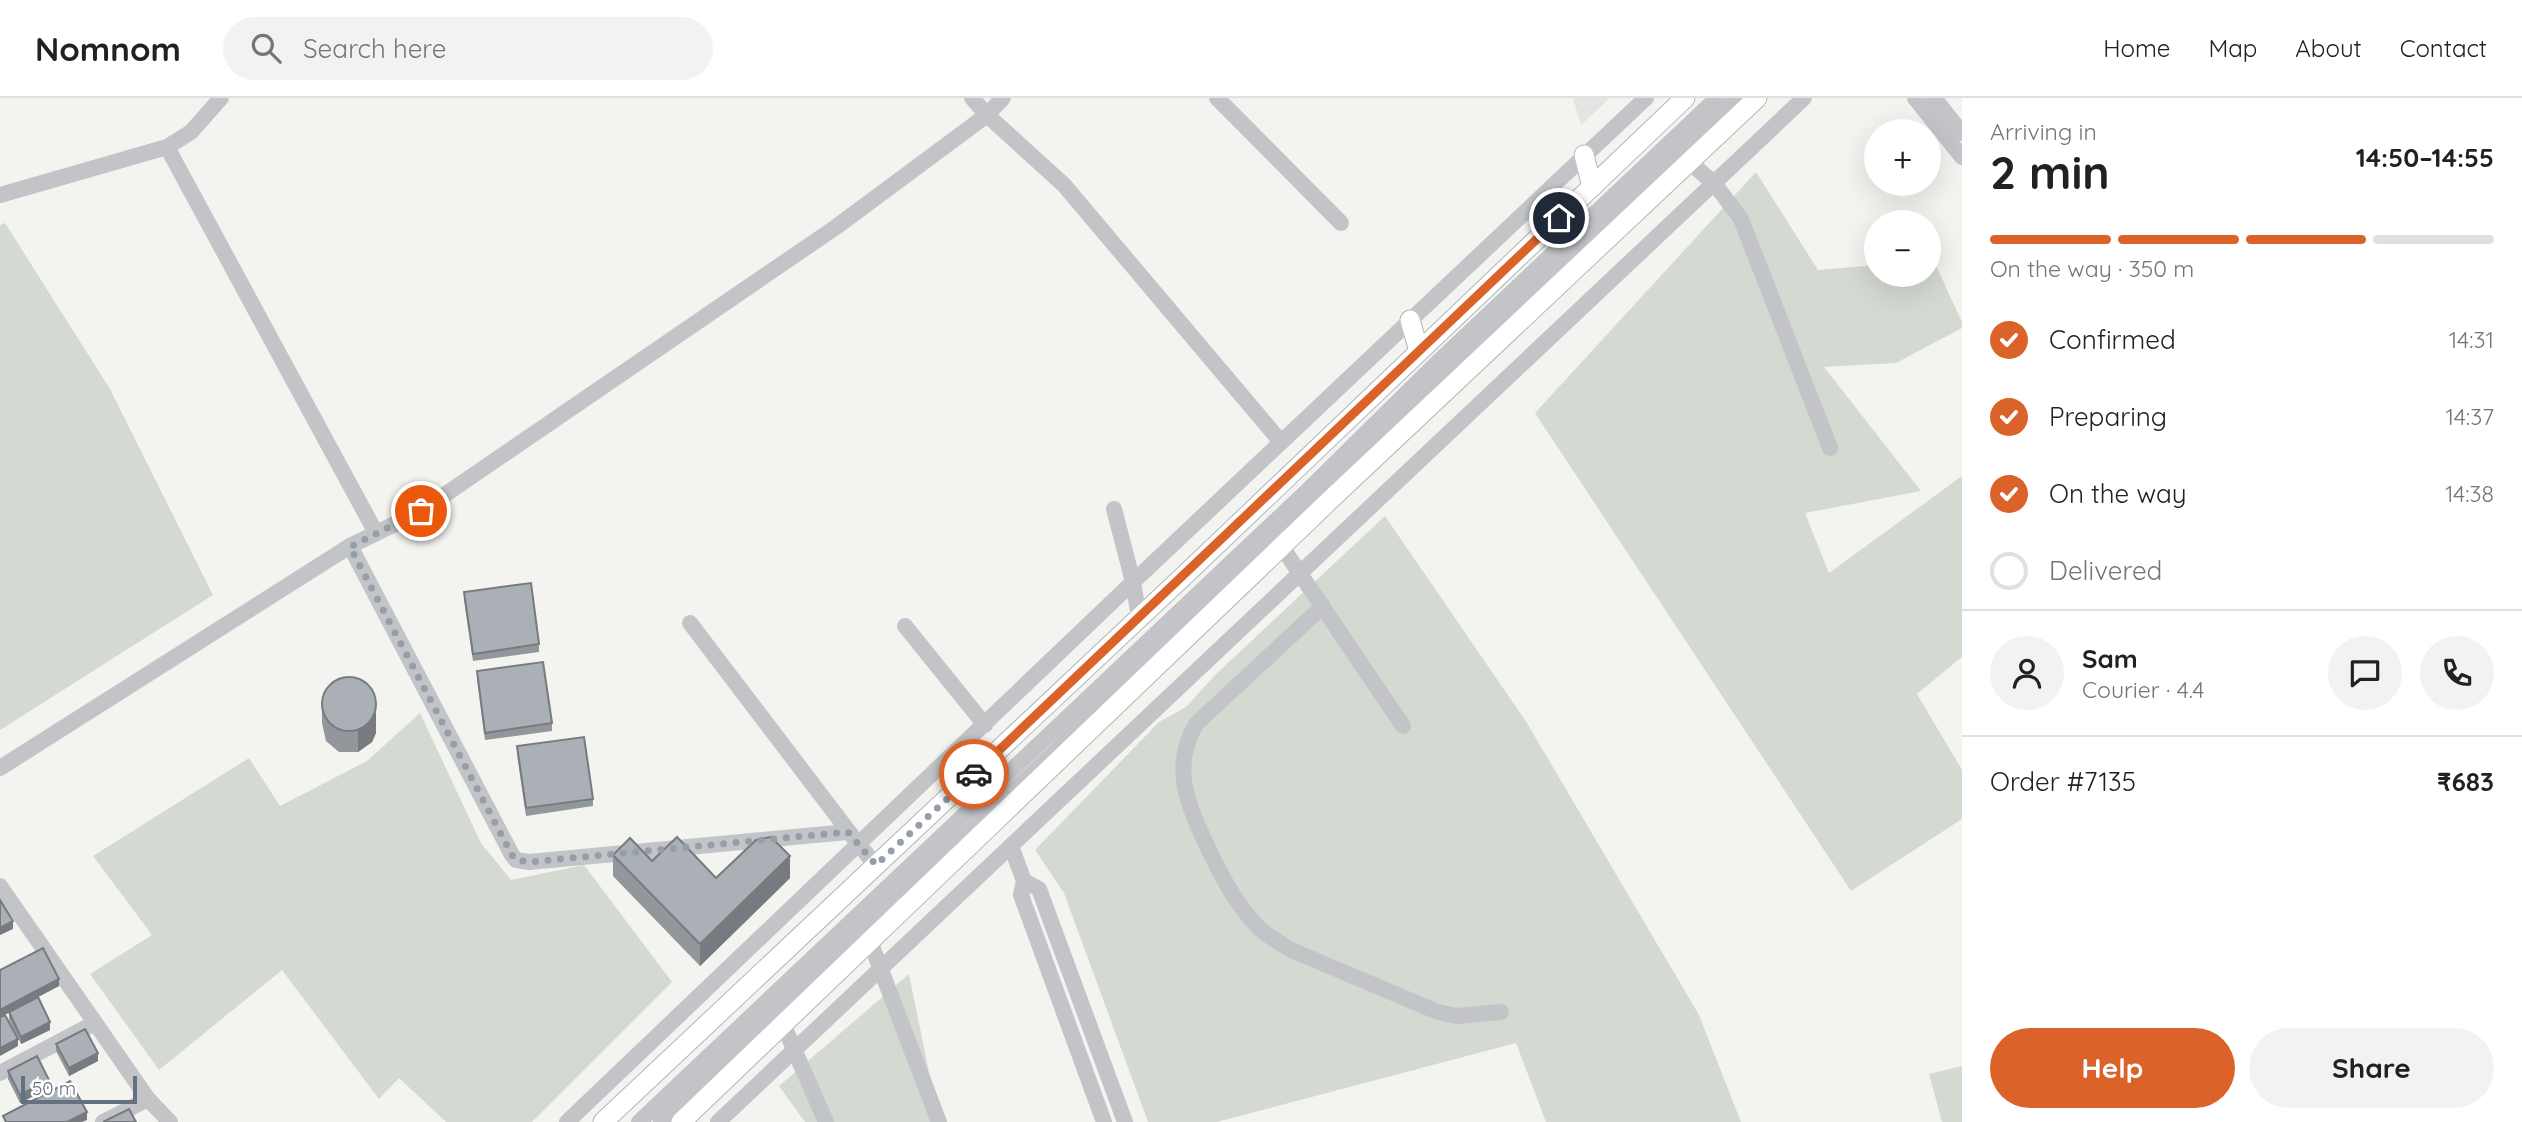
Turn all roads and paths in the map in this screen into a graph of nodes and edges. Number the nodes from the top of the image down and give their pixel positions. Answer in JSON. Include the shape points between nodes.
{"nodes":[{"id":1,"x":221,"y":98,"type":"edge"},
{"id":2,"x":972,"y":98,"type":"edge"},
{"id":3,"x":1003,"y":98,"type":"edge"},
{"id":4,"x":1217,"y":98,"type":"edge"},
{"id":5,"x":1646,"y":98,"type":"edge"},
{"id":6,"x":1685,"y":98,"type":"edge"},
{"id":7,"x":1717,"y":98,"type":"edge"},
{"id":8,"x":1738,"y":98,"type":"edge"},
{"id":9,"x":1757,"y":98,"type":"edge"},
{"id":10,"x":1804,"y":98,"type":"edge"},
{"id":11,"x":1915,"y":98,"type":"edge"},
{"id":12,"x":1934,"y":98,"type":"edge"},
{"id":13,"x":987,"y":116,"type":"junction"},
{"id":14,"x":1962,"y":133,"type":"edge"},
{"id":15,"x":167,"y":147,"type":"junction"},
{"id":16,"x":1584,"y":155,"type":"junction"},
{"id":17,"x":1962,"y":157,"type":"edge"},
{"id":18,"x":1689,"y":162,"type":"junction"},
{"id":19,"x":1714,"y":183,"type":"junction"},
{"id":20,"x":1592,"y":187,"type":"junction"},
{"id":21,"x":0,"y":195,"type":"edge"},
{"id":22,"x":1340,"y":223,"type":"dead end"},
{"id":23,"x":1410,"y":320,"type":"junction"},
{"id":24,"x":1419,"y":351,"type":"junction"},
{"id":25,"x":1281,"y":442,"type":"junction"},
{"id":26,"x":1830,"y":448,"type":"dead end"},
{"id":27,"x":1114,"y":509,"type":"dead end"},
{"id":28,"x":376,"y":533,"type":"junction"},
{"id":29,"x":350,"y":547,"type":"junction"},
{"id":30,"x":1282,"y":547,"type":"junction"},
{"id":31,"x":1301,"y":572,"type":"junction"},
{"id":32,"x":1133,"y":582,"type":"junction"},
{"id":33,"x":1323,"y":606,"type":"junction"},
{"id":34,"x":1139,"y":617,"type":"junction"},
{"id":35,"x":690,"y":623,"type":"dead end"},
{"id":36,"x":905,"y":626,"type":"dead end"},
{"id":37,"x":985,"y":725,"type":"junction"},
{"id":38,"x":1403,"y":726,"type":"dead end"},
{"id":39,"x":0,"y":768,"type":"edge"},
{"id":40,"x":848,"y":832,"type":"junction"},
{"id":41,"x":859,"y":845,"type":"junction"},
{"id":42,"x":1011,"y":846,"type":"junction"},
{"id":43,"x":876,"y":865,"type":"junction"},
{"id":44,"x":1024,"y":881,"type":"junction"},
{"id":45,"x":0,"y":886,"type":"edge"},
{"id":46,"x":870,"y":941,"type":"junction"},
{"id":47,"x":882,"y":968,"type":"junction"},
{"id":48,"x":1501,"y":1012,"type":"dead end"},
{"id":49,"x":95,"y":1023,"type":"junction"},
{"id":50,"x":783,"y":1024,"type":"junction"},
{"id":51,"x":795,"y":1050,"type":"junction"},
{"id":52,"x":0,"y":1073,"type":"edge"},
{"id":53,"x":148,"y":1098,"type":"junction"},
{"id":54,"x":103,"y":1122,"type":"edge"},
{"id":55,"x":170,"y":1122,"type":"edge"},
{"id":56,"x":567,"y":1122,"type":"edge"},
{"id":57,"x":603,"y":1122,"type":"edge"},
{"id":58,"x":639,"y":1122,"type":"edge"},
{"id":59,"x":661,"y":1122,"type":"edge"},
{"id":60,"x":681,"y":1122,"type":"edge"},
{"id":61,"x":718,"y":1122,"type":"edge"},
{"id":62,"x":826,"y":1122,"type":"edge"},
{"id":63,"x":939,"y":1122,"type":"edge"},
{"id":64,"x":1104,"y":1122,"type":"edge"},
{"id":65,"x":1125,"y":1122,"type":"edge"}],
"edges":[{"from":1,"to":15,"type":"street","via":[[191,132]]},
{"from":2,"to":13,"type":"street"},
{"from":3,"to":13,"type":"street"},
{"from":4,"to":22,"type":"street"},
{"from":5,"to":16,"type":"street"},
{"from":6,"to":20,"type":"main road"},
{"from":7,"to":58,"type":"street"},
{"from":8,"to":59,"type":"street"},
{"from":9,"to":18,"type":"main road"},
{"from":10,"to":19,"type":"street"},
{"from":11,"to":17,"type":"street"},
{"from":12,"to":14,"type":"street"},
{"from":13,"to":25,"type":"street","via":[[1064,185]]},
{"from":13,"to":28,"type":"street","via":[[836,227],[421,511]]},
{"from":15,"to":21,"type":"street"},
{"from":15,"to":28,"type":"street"},
{"from":16,"to":20,"type":"main road"},
{"from":16,"to":23,"type":"street"},
{"from":18,"to":19,"type":"street"},
{"from":18,"to":30,"type":"main road"},
{"from":19,"to":26,"type":"street","via":[[1741,219]]},
{"from":19,"to":31,"type":"street"},
{"from":20,"to":24,"type":"main road"},
{"from":23,"to":24,"type":"main road"},
{"from":23,"to":25,"type":"street"},
{"from":24,"to":34,"type":"main road"},
{"from":25,"to":32,"type":"street"},
{"from":27,"to":32,"type":"street"},
{"from":28,"to":29,"type":"street"},
{"from":29,"to":39,"type":"street"},
{"from":29,"to":40,"type":"street","via":[[516,860]]},
{"from":30,"to":31,"type":"street"},
{"from":30,"to":46,"type":"main road"},
{"from":31,"to":33,"type":"street"},
{"from":31,"to":42,"type":"street"},
{"from":32,"to":34,"type":"street"},
{"from":32,"to":37,"type":"street"},
{"from":33,"to":38,"type":"street"},
{"from":33,"to":48,"type":"street","via":[[1197,723],[1185,756],[1188,806],[1227,888],[1257,927],[1272,938],[1438,1012],[1457,1016]]},
{"from":34,"to":43,"type":"main road"},
{"from":35,"to":40,"type":"street"},
{"from":36,"to":37,"type":"street"},
{"from":37,"to":41,"type":"street"},
{"from":40,"to":41,"type":"street"},
{"from":41,"to":43,"type":"street"},
{"from":41,"to":56,"type":"street"},
{"from":42,"to":44,"type":"street"},
{"from":42,"to":47,"type":"street"},
{"from":43,"to":57,"type":"main road"},
{"from":44,"to":64,"type":"street","via":[[1021,895]]},
{"from":44,"to":65,"type":"street","via":[[1039,889]]},
{"from":45,"to":49,"type":"street","via":[[39,954]]},
{"from":46,"to":47,"type":"street"},
{"from":46,"to":50,"type":"main road"},
{"from":47,"to":51,"type":"street"},
{"from":47,"to":63,"type":"street"},
{"from":49,"to":52,"type":"street"},
{"from":49,"to":53,"type":"street"},
{"from":50,"to":51,"type":"street"},
{"from":50,"to":60,"type":"main road"},
{"from":51,"to":61,"type":"street"},
{"from":51,"to":62,"type":"street"},
{"from":53,"to":54,"type":"street"},
{"from":53,"to":55,"type":"street"}]}
